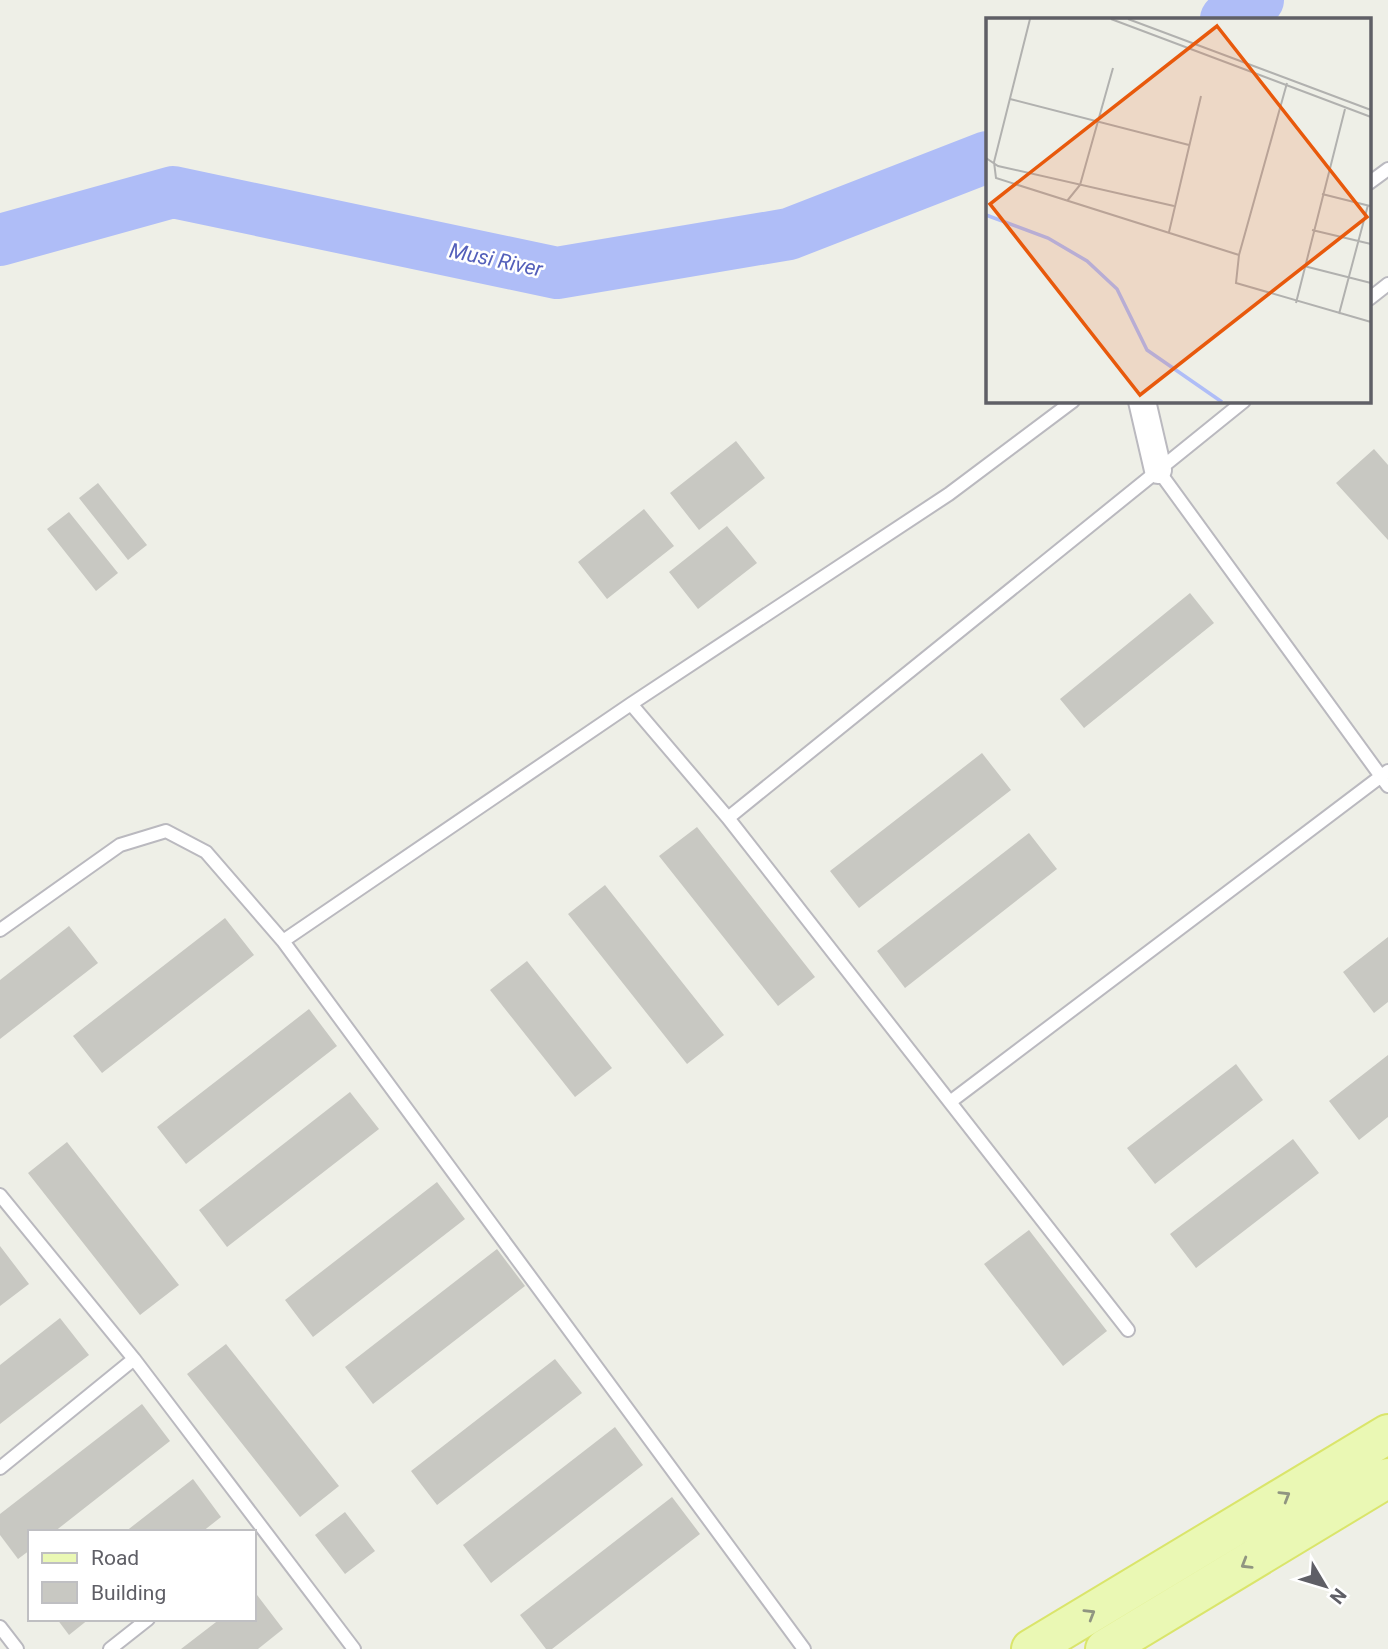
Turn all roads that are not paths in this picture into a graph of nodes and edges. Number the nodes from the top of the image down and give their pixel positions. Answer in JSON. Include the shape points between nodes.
{"nodes":[{"id":1,"x":1388,"y":169,"type":"edge"},
{"id":2,"x":1370,"y":182,"type":"edge"},
{"id":3,"x":1388,"y":284,"type":"edge"},
{"id":4,"x":1370,"y":298,"type":"edge"},
{"id":5,"x":1072,"y":402,"type":"edge"},
{"id":6,"x":1142,"y":402,"type":"edge"},
{"id":7,"x":1243,"y":402,"type":"edge"},
{"id":8,"x":1158,"y":470,"type":"junction"},
{"id":9,"x":631,"y":704,"type":"junction"},
{"id":10,"x":1386,"y":778,"type":"edge"},
{"id":11,"x":728,"y":818,"type":"junction"},
{"id":12,"x":0,"y":929,"type":"edge"},
{"id":13,"x":283,"y":941,"type":"junction"},
{"id":14,"x":950,"y":1102,"type":"junction"},
{"id":15,"x":0,"y":1195,"type":"edge"},
{"id":16,"x":1128,"y":1330,"type":"dead end"},
{"id":17,"x":134,"y":1359,"type":"junction"},
{"id":18,"x":1388,"y":1434,"type":"edge"},
{"id":19,"x":0,"y":1468,"type":"edge"},
{"id":20,"x":1388,"y":1478,"type":"edge"},
{"id":21,"x":259,"y":1534,"type":"edge"},
{"id":22,"x":145,"y":1621,"type":"edge"},
{"id":23,"x":0,"y":1626,"type":"edge"},
{"id":24,"x":17,"y":1649,"type":"edge"},
{"id":25,"x":110,"y":1649,"type":"edge"},
{"id":26,"x":354,"y":1649,"type":"edge"},
{"id":27,"x":804,"y":1649,"type":"edge"},
{"id":28,"x":1031,"y":1649,"type":"edge"},
{"id":29,"x":1105,"y":1649,"type":"edge"}],
"edges":[{"from":1,"to":2,"type":"lane"},
{"from":3,"to":4,"type":"lane"},
{"from":5,"to":9,"type":"lane","via":[[949,494]]},
{"from":6,"to":8,"type":"street"},
{"from":7,"to":8,"type":"lane"},
{"from":8,"to":10,"type":"lane"},
{"from":8,"to":11,"type":"lane"},
{"from":9,"to":11,"type":"lane"},
{"from":9,"to":13,"type":"lane"},
{"from":10,"to":14,"type":"lane"},
{"from":11,"to":14,"type":"lane"},
{"from":12,"to":13,"type":"lane","via":[[120,845],[166,831],[206,852]]},
{"from":13,"to":27,"type":"lane"},
{"from":14,"to":16,"type":"lane"},
{"from":15,"to":17,"type":"lane"},
{"from":17,"to":19,"type":"lane"},
{"from":17,"to":21,"type":"lane"},
{"from":28,"to":18,"type":"main road","one_way":true},
{"from":20,"to":29,"type":"main road","one_way":true},
{"from":21,"to":26,"type":"lane"},
{"from":22,"to":25,"type":"lane"},
{"from":23,"to":24,"type":"lane"}]}
